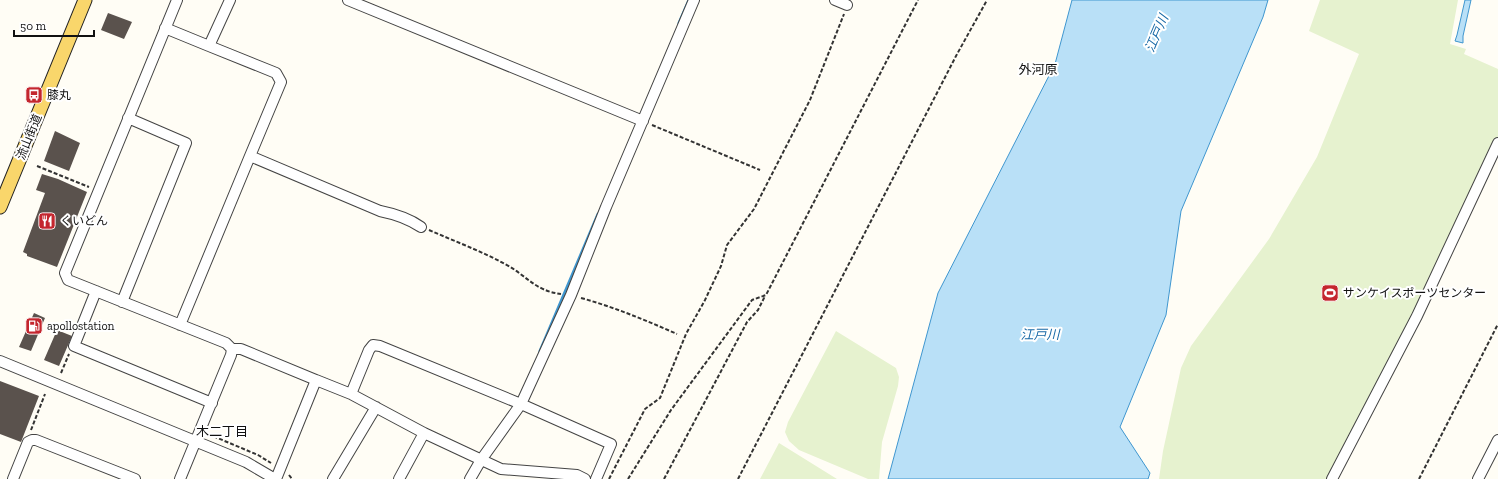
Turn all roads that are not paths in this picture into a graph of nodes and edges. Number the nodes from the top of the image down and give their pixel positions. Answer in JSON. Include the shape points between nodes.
{"nodes":[{"id":1,"x":85,"y":0,"type":"edge"},
{"id":2,"x":177,"y":0,"type":"edge"},
{"id":3,"x":230,"y":0,"type":"edge"},
{"id":4,"x":348,"y":0,"type":"edge"},
{"id":5,"x":694,"y":0,"type":"edge"},
{"id":6,"x":835,"y":0,"type":"edge"},
{"id":7,"x":847,"y":5,"type":"road end"},
{"id":8,"x":165,"y":28,"type":"junction"},
{"id":9,"x":209,"y":46,"type":"junction"},
{"id":10,"x":128,"y":118,"type":"junction"},
{"id":11,"x":639,"y":119,"type":"junction"},
{"id":12,"x":1498,"y":143,"type":"edge"},
{"id":13,"x":250,"y":156,"type":"junction"},
{"id":14,"x":0,"y":207,"type":"edge"},
{"id":15,"x":421,"y":227,"type":"road end"},
{"id":16,"x":96,"y":291,"type":"junction"},
{"id":17,"x":122,"y":302,"type":"junction"},
{"id":18,"x":180,"y":325,"type":"junction"},
{"id":19,"x":232,"y":350,"type":"junction"},
{"id":20,"x":0,"y":361,"type":"edge"},
{"id":21,"x":316,"y":380,"type":"junction"},
{"id":22,"x":351,"y":394,"type":"junction"},
{"id":23,"x":212,"y":403,"type":"junction"},
{"id":24,"x":521,"y":404,"type":"junction"},
{"id":25,"x":376,"y":407,"type":"junction"},
{"id":26,"x":424,"y":433,"type":"junction"},
{"id":27,"x":1498,"y":440,"type":"edge"},
{"id":28,"x":196,"y":441,"type":"junction"},
{"id":29,"x":482,"y":460,"type":"junction"},
{"id":30,"x":13,"y":479,"type":"edge"},
{"id":31,"x":134,"y":479,"type":"edge"},
{"id":32,"x":180,"y":479,"type":"edge"},
{"id":33,"x":275,"y":479,"type":"edge"},
{"id":34,"x":334,"y":479,"type":"edge"},
{"id":35,"x":399,"y":479,"type":"edge"},
{"id":36,"x":470,"y":479,"type":"edge"},
{"id":37,"x":585,"y":479,"type":"edge"},
{"id":38,"x":596,"y":479,"type":"edge"},
{"id":39,"x":1332,"y":479,"type":"edge"},
{"id":40,"x":1478,"y":479,"type":"edge"}],
"edges":[{"from":1,"to":14,"type":"main road","name":"流山街道"},
{"from":2,"to":8,"type":"street"},
{"from":3,"to":9,"type":"street"},
{"from":4,"to":11,"type":"street"},
{"from":5,"to":11,"type":"street"},
{"from":6,"to":7,"type":"street"},
{"from":8,"to":9,"type":"street"},
{"from":8,"to":10,"type":"street"},
{"from":9,"to":13,"type":"street","via":[[276,74],[281,82]]},
{"from":10,"to":16,"type":"street","via":[[65,273],[68,280]]},
{"from":10,"to":17,"type":"street","via":[[186,143]]},
{"from":11,"to":24,"type":"street","via":[[570,295]]},
{"from":12,"to":39,"type":"street","via":[[1417,316]]},
{"from":13,"to":15,"type":"street","via":[[380,211],[413,221]]},
{"from":13,"to":18,"type":"street"},
{"from":16,"to":17,"type":"street"},
{"from":16,"to":23,"type":"street","via":[[74,346]]},
{"from":17,"to":18,"type":"street"},
{"from":18,"to":19,"type":"street","via":[[226,343]]},
{"from":19,"to":21,"type":"street","via":[[241,349]]},
{"from":19,"to":23,"type":"street"},
{"from":20,"to":28,"type":"street"},
{"from":21,"to":22,"type":"street"},
{"from":21,"to":33,"type":"street"},
{"from":22,"to":24,"type":"street","via":[[373,345]]},
{"from":22,"to":25,"type":"street"},
{"from":23,"to":28,"type":"street"},
{"from":24,"to":29,"type":"street"},
{"from":24,"to":38,"type":"street","via":[[611,444]]},
{"from":25,"to":26,"type":"street"},
{"from":25,"to":34,"type":"street"},
{"from":26,"to":29,"type":"street"},
{"from":26,"to":35,"type":"street"},
{"from":27,"to":40,"type":"street"},
{"from":28,"to":32,"type":"street"},
{"from":28,"to":33,"type":"street","via":[[246,462]]},
{"from":29,"to":36,"type":"street"},
{"from":29,"to":37,"type":"street","via":[[501,469],[577,475]]},
{"from":30,"to":31,"type":"street","via":[[28,442],[32,440]]}]}
